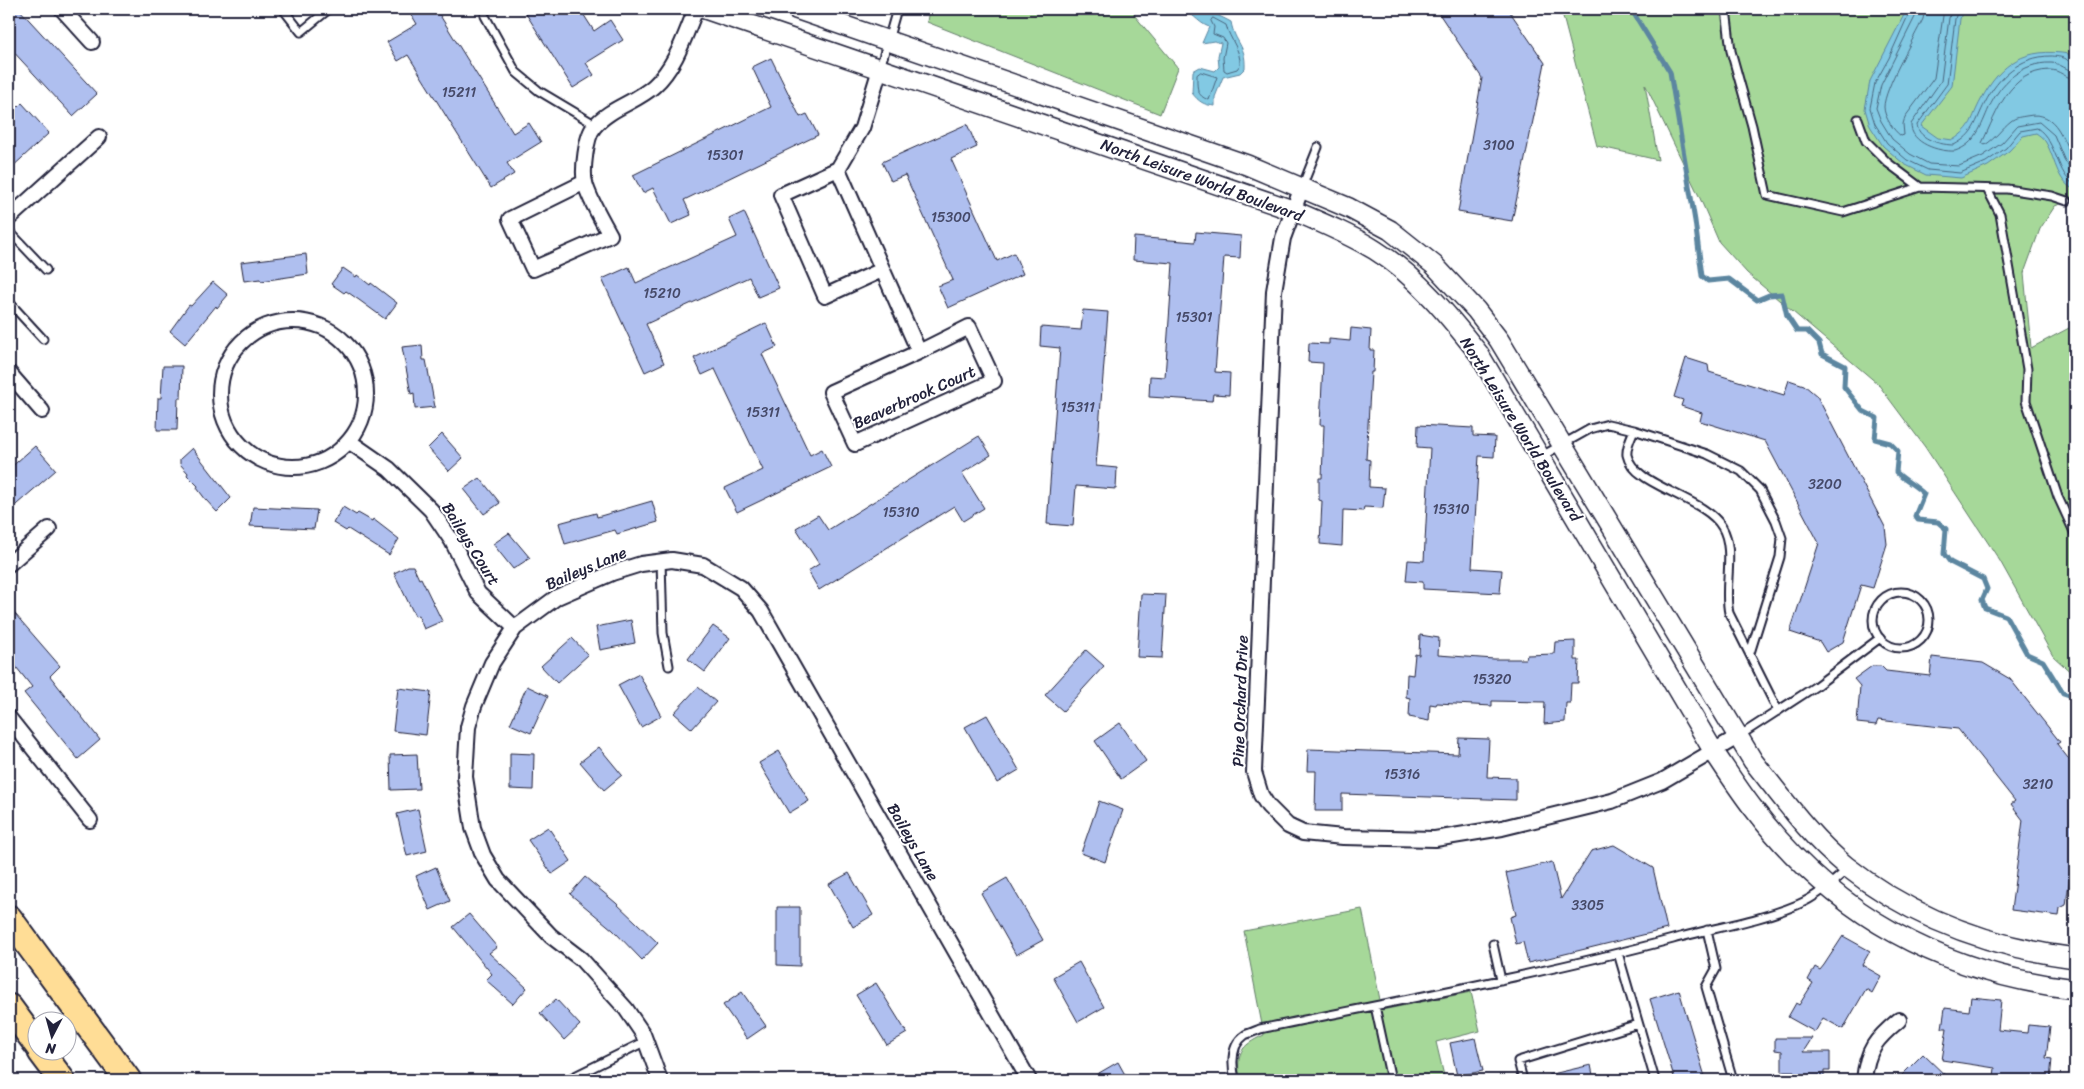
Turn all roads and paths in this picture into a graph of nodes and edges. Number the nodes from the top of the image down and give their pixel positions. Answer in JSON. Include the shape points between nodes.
{"nodes":[{"id":1,"x":62,"y":9,"type":"edge"},
{"id":2,"x":283,"y":9,"type":"edge"},
{"id":3,"x":329,"y":9,"type":"edge"},
{"id":4,"x":696,"y":9,"type":"edge"},
{"id":5,"x":705,"y":9,"type":"edge"},
{"id":6,"x":796,"y":9,"type":"edge"},
{"id":7,"x":897,"y":9,"type":"edge"},
{"id":8,"x":1726,"y":9,"type":"edge"},
{"id":9,"x":485,"y":16,"type":"dead end"},
{"id":10,"x":887,"y":40,"type":"junction"},
{"id":11,"x":92,"y":42,"type":"dead end"},
{"id":12,"x":880,"y":69,"type":"junction"},
{"id":13,"x":1858,"y":119,"type":"dead end"},
{"id":14,"x":596,"y":125,"type":"junction"},
{"id":15,"x":99,"y":137,"type":"dead end"},
{"id":16,"x":1318,"y":147,"type":"dead end"},
{"id":17,"x":838,"y":169,"type":"junction"},
{"id":18,"x":585,"y":182,"type":"junction"},
{"id":19,"x":1302,"y":187,"type":"junction"},
{"id":20,"x":1920,"y":187,"type":"junction"},
{"id":21,"x":1987,"y":189,"type":"junction"},
{"id":22,"x":2067,"y":201,"type":"dead end"},
{"id":23,"x":1292,"y":210,"type":"junction"},
{"id":24,"x":9,"y":218,"type":"edge"},
{"id":25,"x":9,"y":231,"type":"edge"},
{"id":26,"x":46,"y":270,"type":"dead end"},
{"id":27,"x":882,"y":270,"type":"junction"},
{"id":28,"x":9,"y":302,"type":"edge"},
{"id":29,"x":43,"y":339,"type":"dead end"},
{"id":30,"x":918,"y":352,"type":"junction"},
{"id":31,"x":9,"y":373,"type":"edge"},
{"id":32,"x":42,"y":411,"type":"dead end"},
{"id":33,"x":1634,"y":430,"type":"junction"},
{"id":34,"x":350,"y":442,"type":"junction"},
{"id":35,"x":1562,"y":444,"type":"junction"},
{"id":36,"x":1540,"y":457,"type":"junction"},
{"id":37,"x":49,"y":528,"type":"dead end"},
{"id":38,"x":2075,"y":534,"type":"edge"},
{"id":39,"x":662,"y":561,"type":"junction"},
{"id":40,"x":9,"y":564,"type":"edge"},
{"id":41,"x":515,"y":628,"type":"junction"},
{"id":42,"x":1880,"y":638,"type":"junction"},
{"id":43,"x":1750,"y":653,"type":"junction"},
{"id":44,"x":669,"y":666,"type":"dead end"},
{"id":45,"x":1778,"y":711,"type":"junction"},
{"id":46,"x":9,"y":718,"type":"edge"},
{"id":47,"x":1739,"y":736,"type":"junction"},
{"id":48,"x":1714,"y":752,"type":"junction"},
{"id":49,"x":90,"y":820,"type":"dead end"},
{"id":50,"x":1849,"y":868,"type":"junction"},
{"id":51,"x":1828,"y":887,"type":"junction"},
{"id":52,"x":9,"y":918,"type":"edge"},
{"id":53,"x":1707,"y":930,"type":"junction"},
{"id":54,"x":1493,"y":944,"type":"dead end"},
{"id":55,"x":1618,"y":954,"type":"junction"},
{"id":56,"x":2075,"y":958,"type":"edge"},
{"id":57,"x":1501,"y":980,"type":"junction"},
{"id":58,"x":2075,"y":989,"type":"edge"},
{"id":59,"x":1375,"y":1006,"type":"junction"},
{"id":60,"x":9,"y":1007,"type":"edge"},
{"id":61,"x":1899,"y":1020,"type":"dead end"},
{"id":62,"x":1638,"y":1024,"type":"junction"},
{"id":63,"x":28,"y":1033,"type":"edge"},
{"id":64,"x":646,"y":1041,"type":"junction"},
{"id":65,"x":48,"y":1062,"type":"edge"},
{"id":66,"x":62,"y":1080,"type":"edge"},
{"id":67,"x":128,"y":1080,"type":"edge"},
{"id":68,"x":567,"y":1080,"type":"edge"},
{"id":69,"x":660,"y":1080,"type":"edge"},
{"id":70,"x":1029,"y":1080,"type":"edge"},
{"id":71,"x":1235,"y":1080,"type":"edge"},
{"id":72,"x":1391,"y":1080,"type":"edge"},
{"id":73,"x":1522,"y":1080,"type":"edge"},
{"id":74,"x":1655,"y":1080,"type":"edge"},
{"id":75,"x":1733,"y":1080,"type":"edge"},
{"id":76,"x":1864,"y":1080,"type":"edge"}],
"edges":[{"from":1,"to":11,"type":"street"},
{"from":2,"to":3,"type":"lane","via":[[301,32]]},
{"from":4,"to":14,"type":"street","via":[[673,63],[654,86]]},
{"from":5,"to":12,"type":"street","name":"North Leisure World Boulevard"},
{"from":6,"to":10,"type":"street","name":"North Leisure World Boulevard"},
{"from":7,"to":10,"type":"lane"},
{"from":8,"to":20,"type":"lane","via":[[1730,51],[1752,126],[1767,195],[1843,212]]},
{"from":9,"to":14,"type":"lane","via":[[516,72],[539,91]]},
{"from":10,"to":12,"type":"lane"},
{"from":10,"to":19,"type":"street","name":"North Leisure World Boulevard","via":[[1247,164]]},
{"from":12,"to":17,"type":"street","via":[[862,128]]},
{"from":12,"to":23,"type":"street","name":"North Leisure World Boulevard"},
{"from":13,"to":20,"type":"lane","via":[[1866,141]]},
{"from":14,"to":18,"type":"street","via":[[589,136]]},
{"from":15,"to":24,"type":"street"},
{"from":16,"to":19,"type":"lane"},
{"from":17,"to":27,"type":"street"},
{"from":17,"to":27,"type":"street","via":[[781,195],[825,296]]},
{"from":18,"to":18,"type":"street","via":[[610,235],[533,269],[510,219]]},
{"from":19,"to":23,"type":"street","name":"Pine Orchard Drive"},
{"from":19,"to":35,"type":"street","name":"North Leisure World Boulevard","via":[[1390,230],[1434,265],[1500,340]]},
{"from":20,"to":21,"type":"lane"},
{"from":21,"to":22,"type":"lane","via":[[2034,193]]},
{"from":21,"to":38,"type":"lane","via":[[2000,214],[2014,289],[2027,369],[2026,401],[2058,497]]},
{"from":23,"to":36,"type":"street","name":"North Leisure World Boulevard","via":[[1376,251],[1417,283],[1479,354]]},
{"from":23,"to":48,"type":"street","name":"Pine Orchard Drive","via":[[1283,238],[1274,291],[1255,742],[1254,772],[1268,806],[1288,826],[1303,833],[1435,839],[1502,828],[1612,801],[1662,781]]},
{"from":25,"to":26,"type":"lane"},
{"from":27,"to":30,"type":"street"},
{"from":28,"to":29,"type":"lane"},
{"from":30,"to":30,"type":"street","name":"Beaverbrook Court","via":[[831,392],[855,444],[994,381],[970,327]]},
{"from":31,"to":32,"type":"street"},
{"from":33,"to":35,"type":"lane","via":[[1608,424],[1590,429]]},
{"from":33,"to":43,"type":"lane","via":[[1627,449],[1631,465],[1661,487],[1692,501],[1717,519],[1724,529],[1728,567],[1726,603],[1735,628]]},
{"from":33,"to":43,"type":"lane","via":[[1707,454],[1741,471],[1760,490],[1782,538],[1780,557]]},
{"from":34,"to":34,"type":"street","via":[[359,428],[367,402],[365,376],[354,352],[328,329],[295,320],[260,328],[241,341],[228,360],[220,384],[220,409],[233,437],[251,455],[292,468],[321,463]]},
{"from":34,"to":41,"type":"street","name":"Baileys Court","via":[[389,469],[431,510],[452,541],[478,593]]},
{"from":35,"to":36,"type":"lane"},
{"from":35,"to":47,"type":"street","name":"North Leisure World Boulevard"},
{"from":36,"to":48,"type":"street","name":"North Leisure World Boulevard"},
{"from":37,"to":40,"type":"street"},
{"from":39,"to":41,"type":"street","name":"Baileys Lane","via":[[612,573],[557,597]]},
{"from":39,"to":44,"type":"lane","via":[[663,633]]},
{"from":39,"to":70,"type":"street","name":"Baileys Lane","via":[[703,565],[741,588],[761,611]]},
{"from":41,"to":64,"type":"street","name":"Baileys Lane","via":[[492,663],[468,727],[464,777],[473,828],[483,855],[498,880],[551,936],[581,959],[626,1009]]},
{"from":42,"to":42,"type":"lane","via":[[1896,647],[1906,647],[1923,638],[1929,620],[1923,602],[1908,592],[1883,598],[1874,613],[1875,631]]},
{"from":42,"to":45,"type":"lane"},
{"from":43,"to":45,"type":"lane"},
{"from":45,"to":47,"type":"lane"},
{"from":46,"to":49,"type":"street"},
{"from":47,"to":48,"type":"street","name":"Pine Orchard Drive"},
{"from":47,"to":50,"type":"street","name":"North Leisure World Boulevard","via":[[1753,761],[1796,816]]},
{"from":48,"to":51,"type":"street","name":"North Leisure World Boulevard","via":[[1765,823]]},
{"from":50,"to":51,"type":"lane"},
{"from":50,"to":56,"type":"street","name":"North Leisure World Boulevard","via":[[1890,897],[1941,924],[2006,946]]},
{"from":51,"to":53,"type":"lane","via":[[1798,905]]},
{"from":51,"to":58,"type":"street","name":"North Leisure World Boulevard","via":[[1872,921],[1930,952],[2006,976]]},
{"from":52,"to":67,"type":"highway"},
{"from":53,"to":55,"type":"lane"},
{"from":53,"to":75,"type":"lane","via":[[1716,969],[1706,987]]},
{"from":54,"to":57,"type":"lane"},
{"from":55,"to":57,"type":"lane"},
{"from":55,"to":62,"type":"lane"},
{"from":57,"to":59,"type":"lane"},
{"from":59,"to":71,"type":"lane","via":[[1244,1036],[1237,1044],[1232,1060]]},
{"from":59,"to":72,"type":"lane"},
{"from":60,"to":63,"type":"highway"},
{"from":61,"to":76,"type":"street","via":[[1878,1037],[1866,1062]]},
{"from":62,"to":73,"type":"lane","via":[[1518,1061]]},
{"from":62,"to":74,"type":"lane"},
{"from":64,"to":68,"type":"lane"},
{"from":64,"to":69,"type":"street","name":"Baileys Lane"},
{"from":65,"to":66,"type":"highway"}]}
